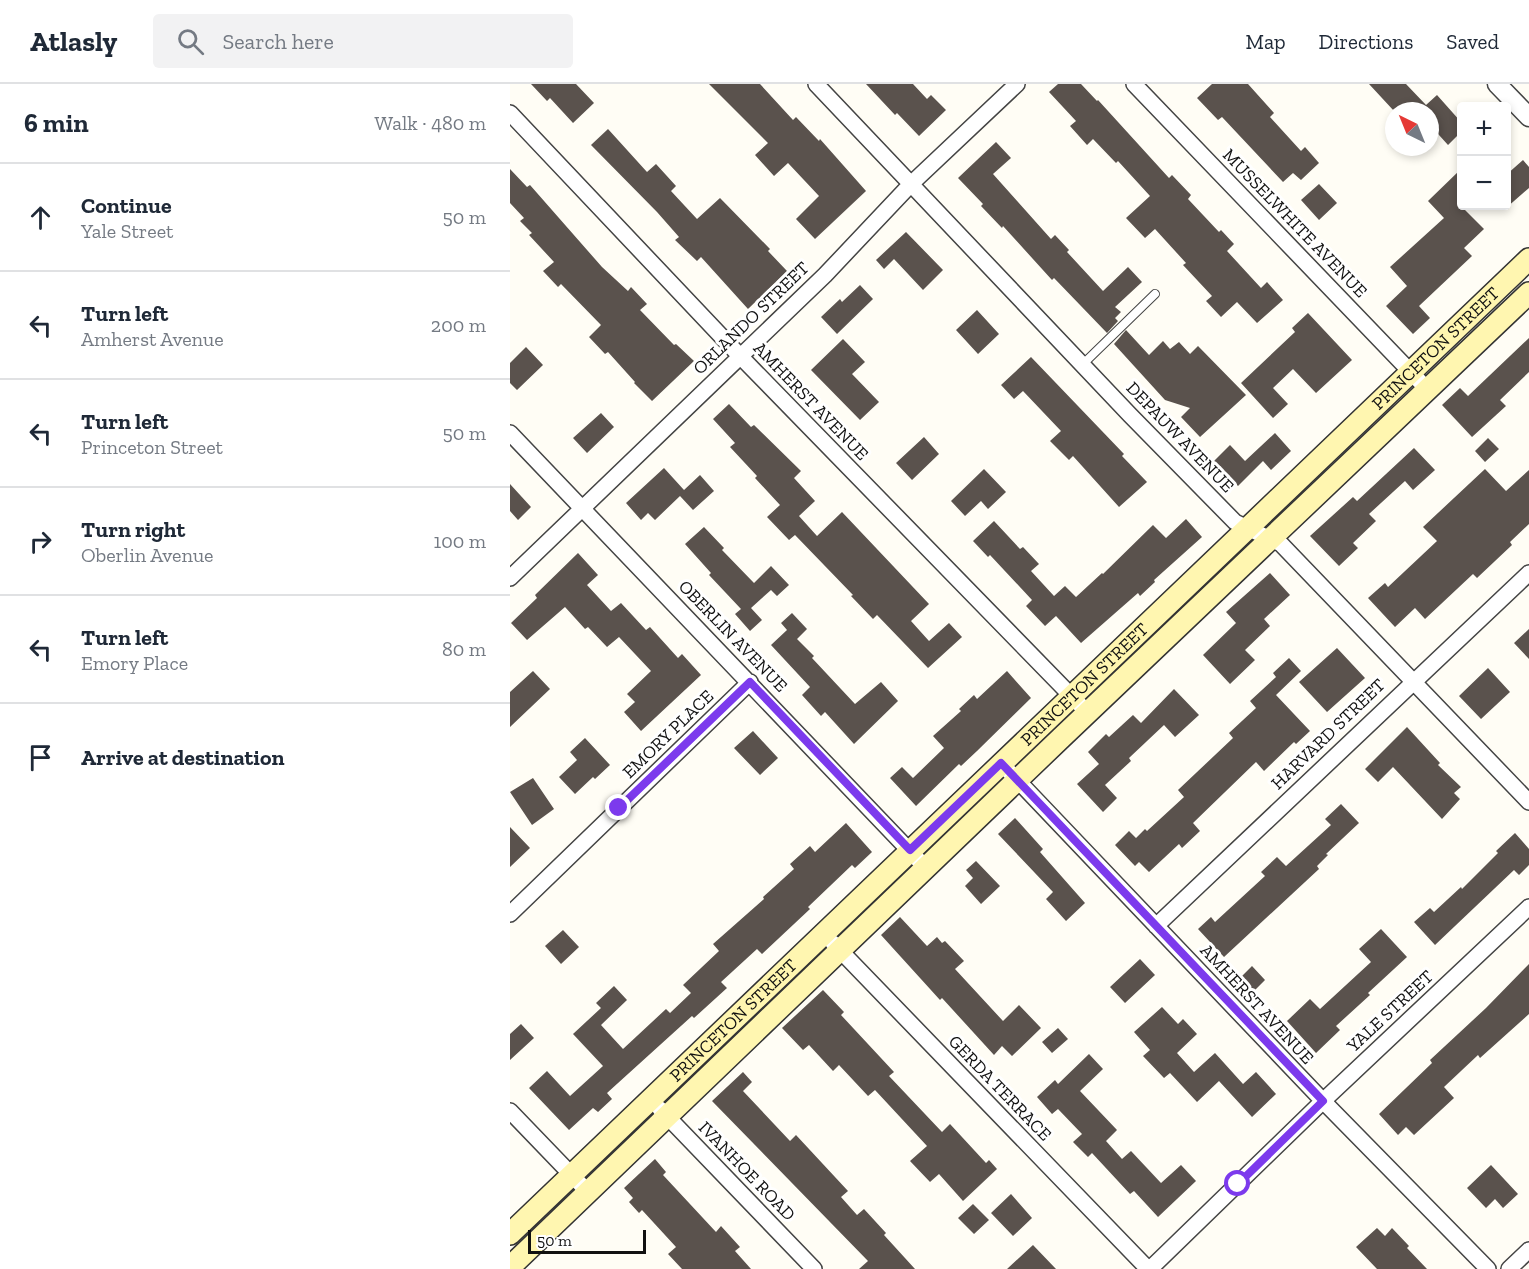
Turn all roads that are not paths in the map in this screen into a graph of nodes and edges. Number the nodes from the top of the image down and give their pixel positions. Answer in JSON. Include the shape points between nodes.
{"nodes":[{"id":1,"x":816,"y":84,"type":"edge"},
{"id":2,"x":1017,"y":84,"type":"edge"},
{"id":3,"x":1134,"y":84,"type":"edge"},
{"id":4,"x":1497,"y":84,"type":"edge"},
{"id":5,"x":510,"y":113,"type":"edge"},
{"id":6,"x":1529,"y":117,"type":"edge"},
{"id":7,"x":911,"y":184,"type":"junction"},
{"id":8,"x":1529,"y":259,"type":"edge"},
{"id":9,"x":1529,"y":293,"type":"edge"},
{"id":10,"x":1155,"y":294,"type":"dead end"},
{"id":11,"x":740,"y":356,"type":"junction"},
{"id":12,"x":1083,"y":364,"type":"junction"},
{"id":13,"x":1411,"y":372,"type":"junction"},
{"id":14,"x":1428,"y":390,"type":"junction"},
{"id":15,"x":510,"y":433,"type":"edge"},
{"id":16,"x":583,"y":508,"type":"junction"},
{"id":17,"x":1247,"y":528,"type":"junction"},
{"id":18,"x":1269,"y":539,"type":"junction"},
{"id":19,"x":1529,"y":573,"type":"edge"},
{"id":20,"x":510,"y":578,"type":"edge"},
{"id":21,"x":750,"y":682,"type":"junction"},
{"id":22,"x":1412,"y":682,"type":"junction"},
{"id":23,"x":1072,"y":696,"type":"junction"},
{"id":24,"x":1088,"y":713,"type":"junction"},
{"id":25,"x":1001,"y":763,"type":"junction"},
{"id":26,"x":1018,"y":780,"type":"junction"},
{"id":27,"x":1529,"y":802,"type":"edge"},
{"id":28,"x":910,"y":850,"type":"junction"},
{"id":29,"x":926,"y":868,"type":"junction"},
{"id":30,"x":1529,"y":907,"type":"edge"},
{"id":31,"x":510,"y":914,"type":"edge"},
{"id":32,"x":1156,"y":926,"type":"junction"},
{"id":33,"x":824,"y":933,"type":"junction"},
{"id":34,"x":840,"y":951,"type":"junction"},
{"id":35,"x":651,"y":1099,"type":"junction"},
{"id":36,"x":1323,"y":1101,"type":"junction"},
{"id":37,"x":510,"y":1111,"type":"edge"},
{"id":38,"x":667,"y":1116,"type":"junction"},
{"id":39,"x":572,"y":1175,"type":"junction"},
{"id":40,"x":588,"y":1192,"type":"junction"},
{"id":41,"x":510,"y":1234,"type":"edge"},
{"id":42,"x":1529,"y":1250,"type":"edge"},
{"id":43,"x":510,"y":1267,"type":"edge"},
{"id":44,"x":814,"y":1269,"type":"edge"},
{"id":45,"x":1149,"y":1269,"type":"edge"},
{"id":46,"x":1488,"y":1269,"type":"edge"},
{"id":47,"x":1509,"y":1269,"type":"edge"}],
"edges":[{"from":1,"to":7,"type":"street","name":"DEPAUW AVENUE"},
{"from":2,"to":7,"type":"street","name":"ORLANDO STREET"},
{"from":3,"to":13,"type":"street","name":"MUSSELWHITE AVENUE"},
{"from":4,"to":6,"type":"street"},
{"from":5,"to":11,"type":"street","name":"AMHERST AVENUE"},
{"from":7,"to":11,"type":"street","name":"ORLANDO STREET","via":[[825,275]]},
{"from":7,"to":12,"type":"street","name":"DEPAUW AVENUE"},
{"from":8,"to":13,"type":"main road","name":"PRINCETON STREET"},
{"from":9,"to":14,"type":"main road","name":"PRINCETON STREET"},
{"from":10,"to":12,"type":"lane"},
{"from":11,"to":16,"type":"street","name":"ORLANDO STREET"},
{"from":11,"to":23,"type":"street","name":"AMHERST AVENUE"},
{"from":12,"to":17,"type":"street","name":"DEPAUW AVENUE","via":[[1235,522]]},
{"from":13,"to":14,"type":"street","name":"MUSSELWHITE AVENUE"},
{"from":13,"to":17,"type":"main road","name":"PRINCETON STREET"},
{"from":14,"to":18,"type":"main road","name":"PRINCETON STREET"},
{"from":15,"to":16,"type":"street","name":"OBERLIN AVENUE"},
{"from":16,"to":20,"type":"street","name":"ORLANDO STREET"},
{"from":16,"to":21,"type":"street","name":"OBERLIN AVENUE"},
{"from":17,"to":18,"type":"street","name":"DEPAUW AVENUE"},
{"from":17,"to":23,"type":"main road","name":"PRINCETON STREET"},
{"from":18,"to":22,"type":"street","name":"DEPAUW AVENUE","via":[[1281,544]]},
{"from":18,"to":24,"type":"main road","name":"PRINCETON STREET"},
{"from":19,"to":22,"type":"street","name":"HARVARD STREET"},
{"from":21,"to":28,"type":"street","name":"OBERLIN AVENUE"},
{"from":21,"to":31,"type":"street","name":"EMORY PLACE"},
{"from":22,"to":27,"type":"street","name":"DEPAUW AVENUE"},
{"from":22,"to":32,"type":"street","name":"HARVARD STREET"},
{"from":23,"to":24,"type":"street","name":"AMHERST AVENUE"},
{"from":23,"to":25,"type":"main road","name":"PRINCETON STREET"},
{"from":24,"to":26,"type":"main road","name":"PRINCETON STREET"},
{"from":25,"to":26,"type":"street","name":"AMHERST AVENUE"},
{"from":25,"to":28,"type":"main road","name":"PRINCETON STREET"},
{"from":26,"to":29,"type":"main road","name":"PRINCETON STREET"},
{"from":26,"to":32,"type":"street","name":"AMHERST AVENUE"},
{"from":28,"to":29,"type":"street","name":"OBERLIN AVENUE"},
{"from":28,"to":33,"type":"main road","name":"PRINCETON STREET"},
{"from":29,"to":34,"type":"main road","name":"PRINCETON STREET"},
{"from":30,"to":36,"type":"street","name":"YALE STREET"},
{"from":32,"to":36,"type":"street","name":"AMHERST AVENUE"},
{"from":33,"to":34,"type":"street","name":"GERDA TERRACE"},
{"from":33,"to":35,"type":"main road","name":"PRINCETON STREET"},
{"from":34,"to":38,"type":"main road","name":"PRINCETON STREET"},
{"from":34,"to":45,"type":"street","name":"GERDA TERRACE"},
{"from":35,"to":38,"type":"street","name":"IVANHOE ROAD"},
{"from":35,"to":39,"type":"main road","name":"PRINCETON STREET"},
{"from":36,"to":45,"type":"street","name":"YALE STREET"},
{"from":36,"to":46,"type":"street","name":"AMHERST AVENUE"},
{"from":37,"to":39,"type":"street"},
{"from":38,"to":40,"type":"main road","name":"PRINCETON STREET"},
{"from":38,"to":44,"type":"street","name":"IVANHOE ROAD"},
{"from":39,"to":40,"type":"street"},
{"from":39,"to":41,"type":"main road","name":"PRINCETON STREET"},
{"from":40,"to":43,"type":"main road","name":"PRINCETON STREET"},
{"from":42,"to":47,"type":"street"}]}
